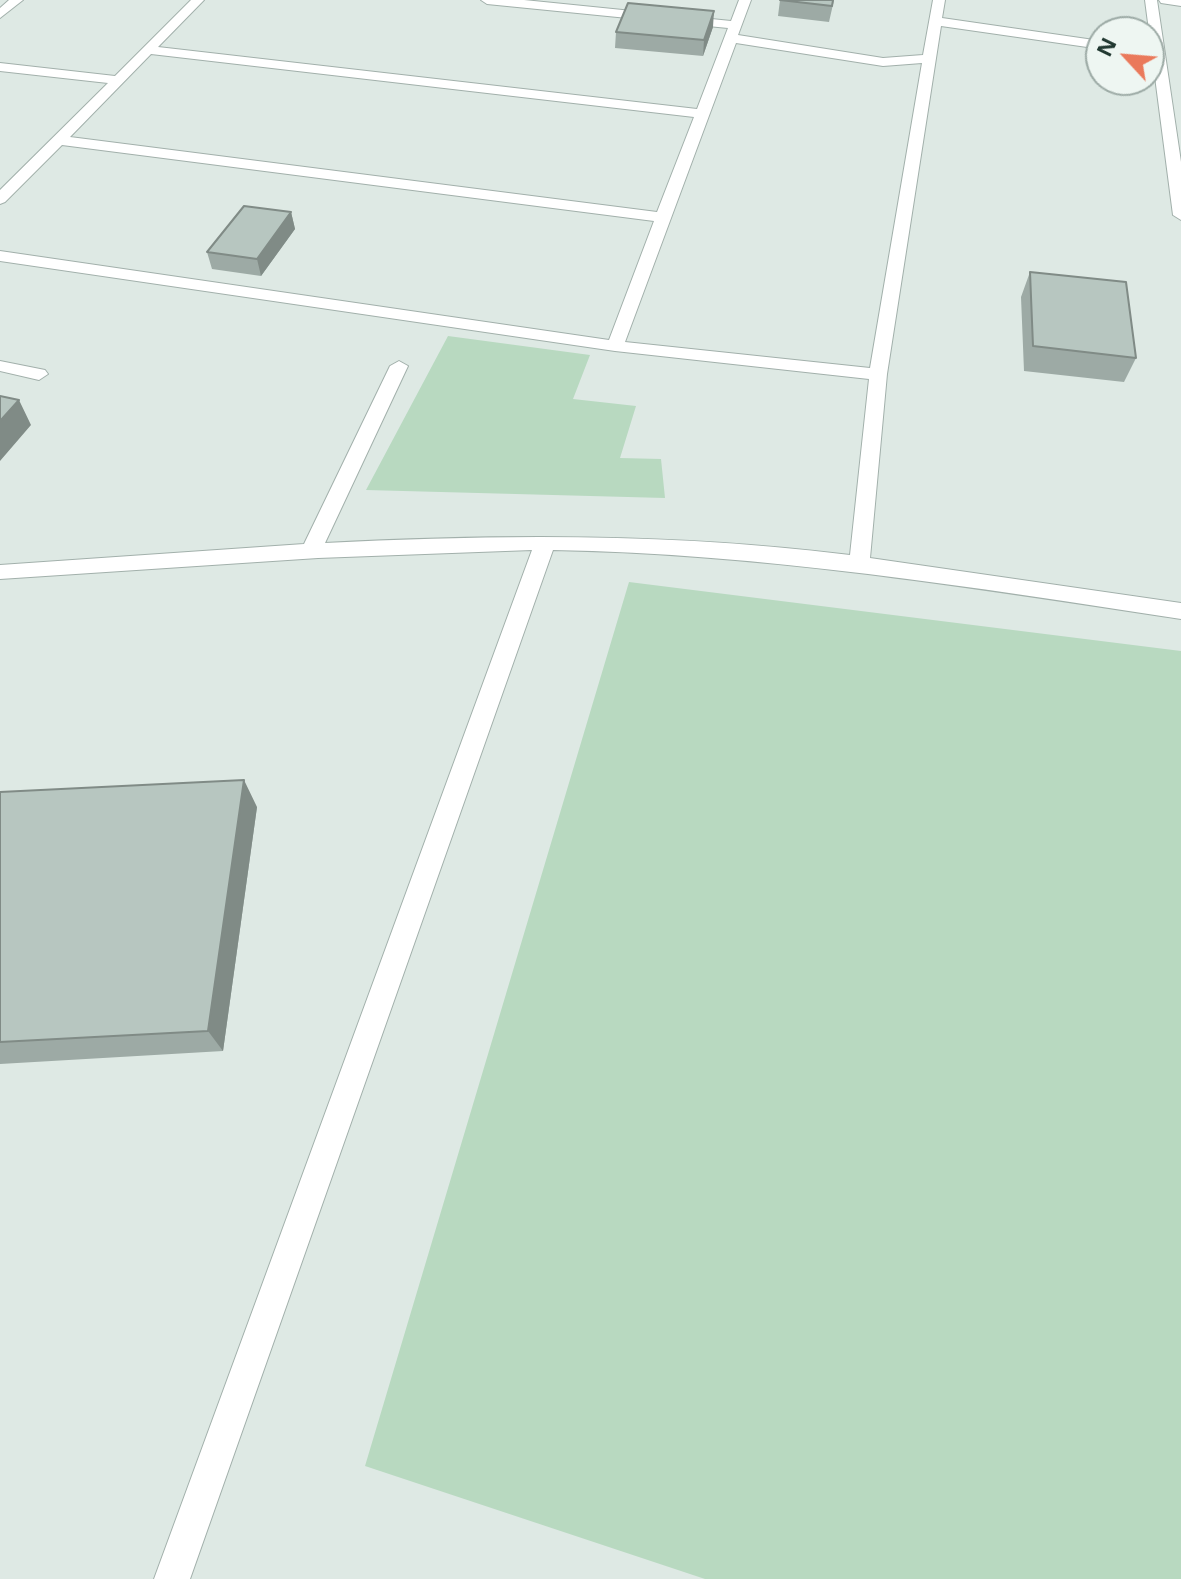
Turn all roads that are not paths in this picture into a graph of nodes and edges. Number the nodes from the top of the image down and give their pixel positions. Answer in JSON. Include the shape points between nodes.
{"nodes":[{"id":1,"x":17,"y":0,"type":"edge"},
{"id":2,"x":198,"y":0,"type":"edge"},
{"id":3,"x":487,"y":0,"type":"edge"},
{"id":4,"x":745,"y":0,"type":"edge"},
{"id":5,"x":939,"y":0,"type":"edge"},
{"id":6,"x":1165,"y":0,"type":"edge"},
{"id":7,"x":1181,"y":2,"type":"edge"},
{"id":8,"x":0,"y":14,"type":"edge"},
{"id":9,"x":935,"y":21,"type":"junction"},
{"id":10,"x":734,"y":32,"type":"junction"},
{"id":11,"x":1085,"y":43,"type":"edge"},
{"id":12,"x":149,"y":50,"type":"junction"},
{"id":13,"x":930,"y":59,"type":"junction"},
{"id":14,"x":0,"y":67,"type":"edge"},
{"id":15,"x":119,"y":80,"type":"junction"},
{"id":16,"x":1165,"y":96,"type":"edge"},
{"id":17,"x":703,"y":114,"type":"junction"},
{"id":18,"x":59,"y":140,"type":"junction"},
{"id":19,"x":0,"y":199,"type":"edge"},
{"id":20,"x":1181,"y":215,"type":"edge"},
{"id":21,"x":665,"y":218,"type":"junction"},
{"id":22,"x":0,"y":256,"type":"edge"},
{"id":23,"x":615,"y":346,"type":"junction"},
{"id":24,"x":0,"y":366,"type":"edge"},
{"id":25,"x":399,"y":366,"type":"dead end"},
{"id":26,"x":39,"y":374,"type":"dead end"},
{"id":27,"x":878,"y":374,"type":"junction"},
{"id":28,"x":545,"y":543,"type":"junction"},
{"id":29,"x":310,"y":553,"type":"junction"},
{"id":30,"x":859,"y":564,"type":"junction"},
{"id":31,"x":0,"y":572,"type":"edge"},
{"id":32,"x":1181,"y":611,"type":"edge"},
{"id":33,"x":172,"y":1579,"type":"edge"}],
"edges":[{"from":1,"to":8,"type":"street"},
{"from":2,"to":12,"type":"street"},
{"from":3,"to":10,"type":"street"},
{"from":4,"to":10,"type":"street"},
{"from":5,"to":9,"type":"street"},
{"from":6,"to":7,"type":"street"},
{"from":9,"to":11,"type":"street"},
{"from":9,"to":13,"type":"street"},
{"from":10,"to":13,"type":"street","via":[[883,62]]},
{"from":10,"to":17,"type":"street"},
{"from":12,"to":15,"type":"street"},
{"from":12,"to":17,"type":"street"},
{"from":13,"to":27,"type":"street"},
{"from":14,"to":15,"type":"street"},
{"from":15,"to":18,"type":"street"},
{"from":16,"to":20,"type":"street"},
{"from":17,"to":21,"type":"street"},
{"from":18,"to":19,"type":"street"},
{"from":18,"to":21,"type":"street"},
{"from":21,"to":23,"type":"street"},
{"from":22,"to":23,"type":"street"},
{"from":23,"to":27,"type":"street"},
{"from":24,"to":26,"type":"street"},
{"from":25,"to":29,"type":"street"},
{"from":27,"to":30,"type":"street"},
{"from":28,"to":29,"type":"street"},
{"from":28,"to":30,"type":"street","via":[[715,549]]},
{"from":28,"to":33,"type":"street"},
{"from":29,"to":31,"type":"street"},
{"from":30,"to":32,"type":"street"}]}
